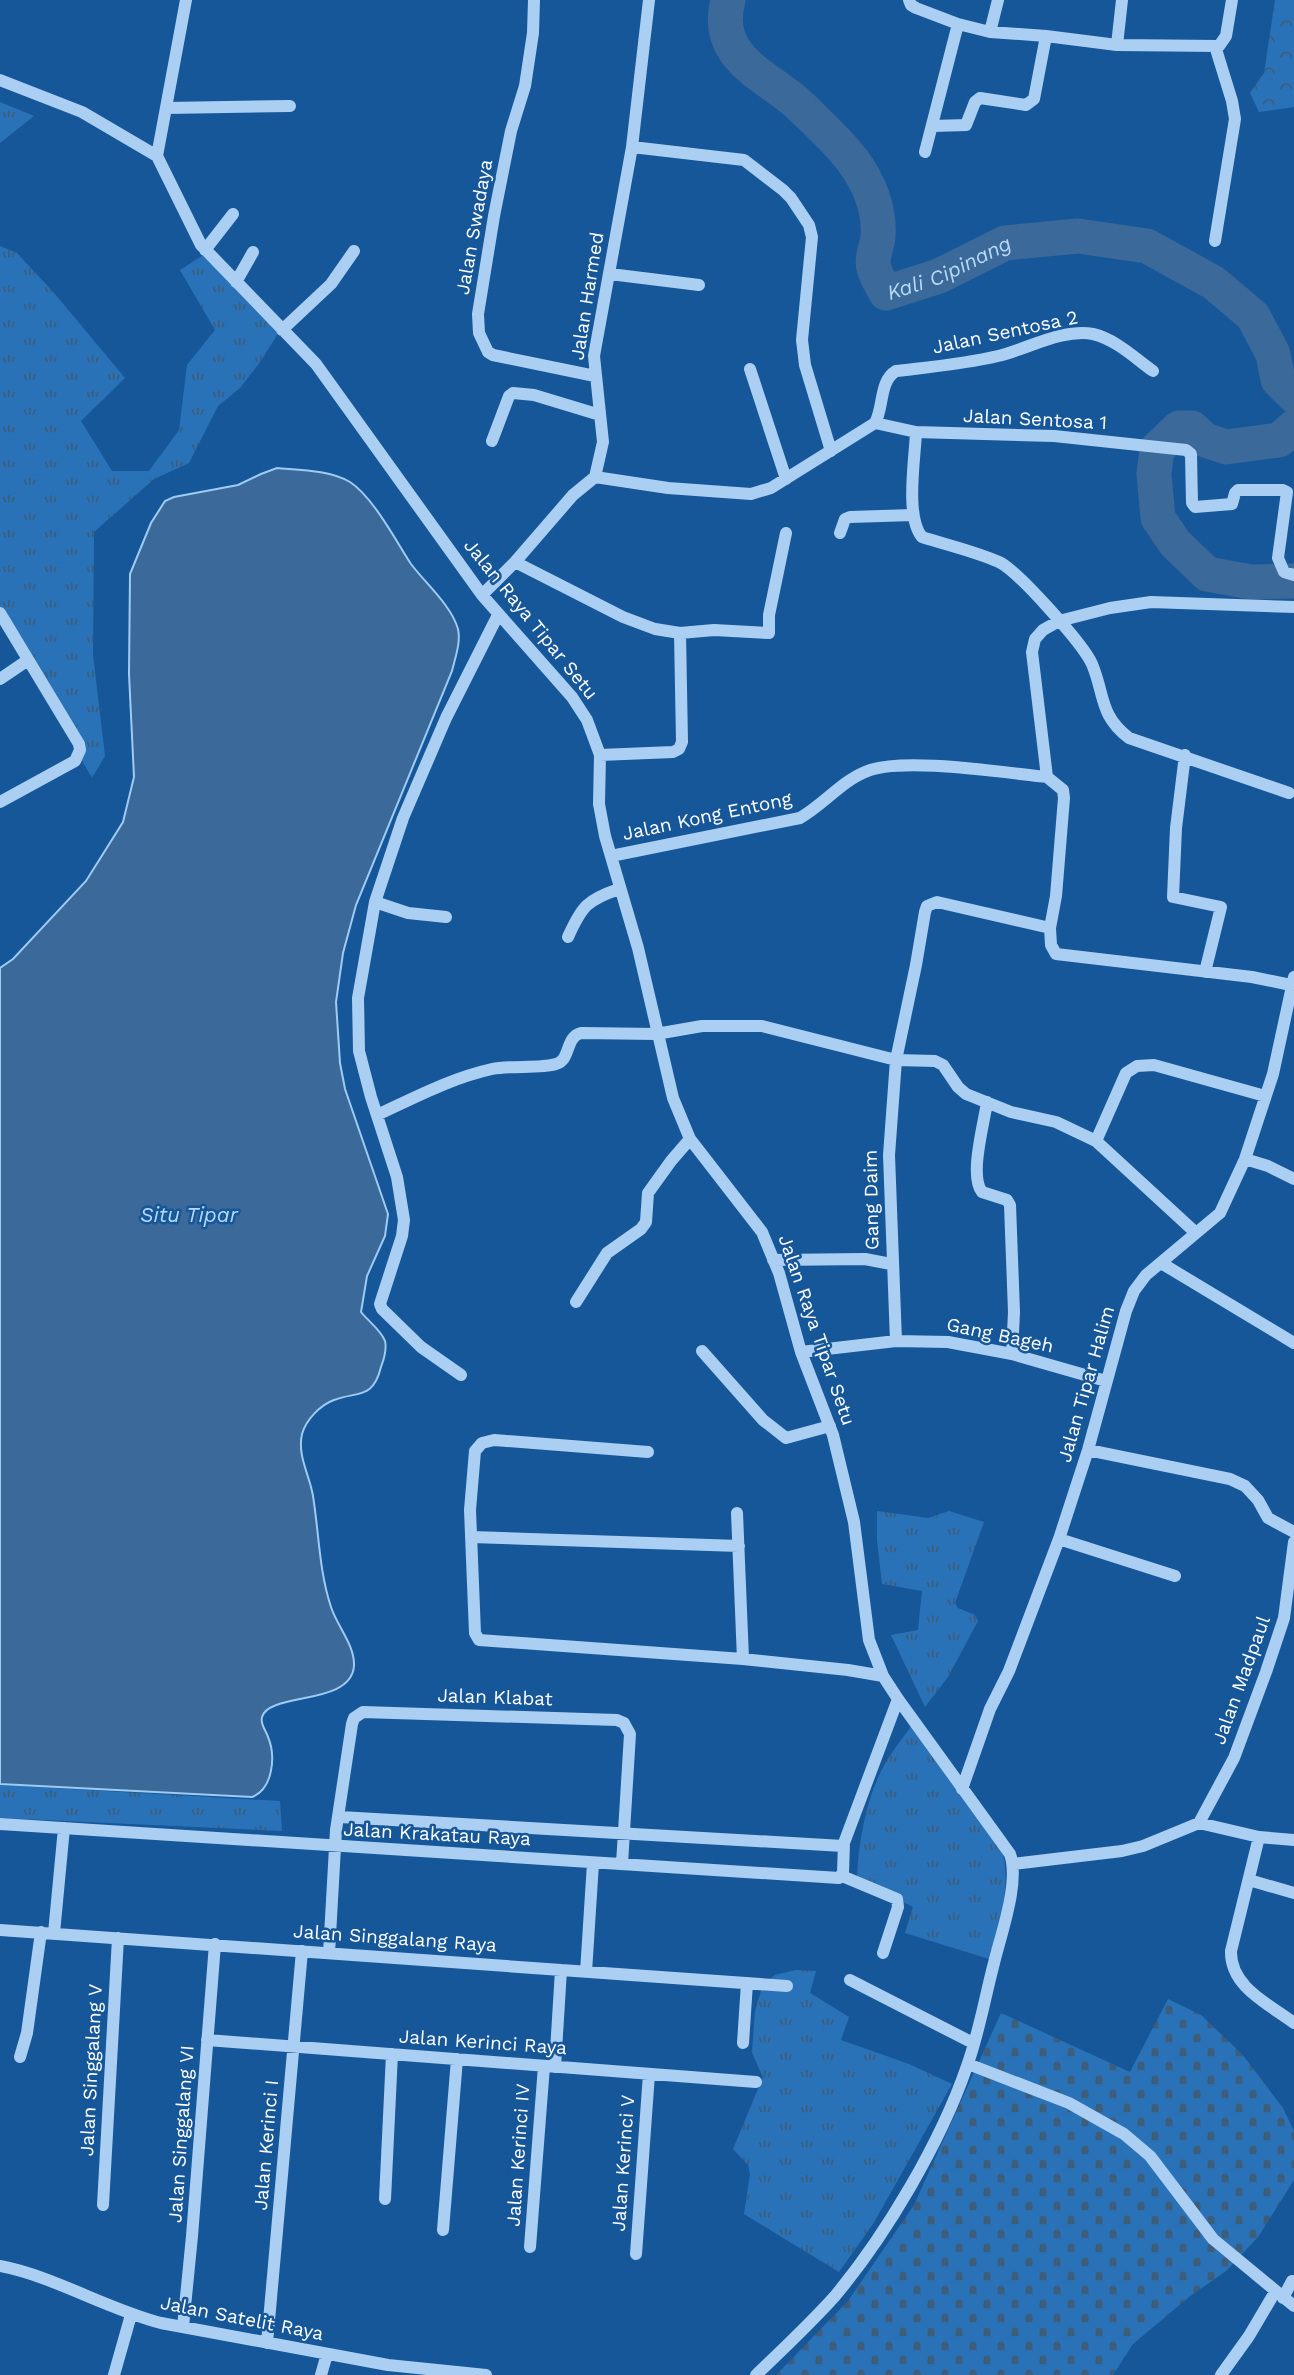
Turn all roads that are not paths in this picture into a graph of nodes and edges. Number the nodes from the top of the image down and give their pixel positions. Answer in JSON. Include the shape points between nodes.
{"nodes":[{"id":1,"x":186,"y":0,"type":"edge"},
{"id":2,"x":534,"y":0,"type":"edge"},
{"id":3,"x":649,"y":0,"type":"edge"},
{"id":4,"x":909,"y":0,"type":"edge"},
{"id":5,"x":998,"y":0,"type":"edge"},
{"id":6,"x":1122,"y":0,"type":"edge"},
{"id":7,"x":1232,"y":0,"type":"edge"},
{"id":8,"x":958,"y":24,"type":"junction"},
{"id":9,"x":990,"y":32,"type":"junction"},
{"id":10,"x":1046,"y":36,"type":"junction"},
{"id":11,"x":1117,"y":44,"type":"junction"},
{"id":12,"x":1215,"y":46,"type":"junction"},
{"id":13,"x":0,"y":80,"type":"edge"},
{"id":14,"x":290,"y":106,"type":"dead end"},
{"id":15,"x":166,"y":108,"type":"junction"},
{"id":16,"x":933,"y":126,"type":"junction"},
{"id":17,"x":632,"y":147,"type":"junction"},
{"id":18,"x":925,"y":152,"type":"dead end"},
{"id":19,"x":157,"y":156,"type":"junction"},
{"id":20,"x":233,"y":214,"type":"dead end"},
{"id":21,"x":1215,"y":241,"type":"dead end"},
{"id":22,"x":205,"y":250,"type":"junction"},
{"id":23,"x":354,"y":251,"type":"dead end"},
{"id":24,"x":253,"y":252,"type":"dead end"},
{"id":25,"x":610,"y":274,"type":"junction"},
{"id":26,"x":236,"y":282,"type":"junction"},
{"id":27,"x":699,"y":285,"type":"dead end"},
{"id":28,"x":282,"y":330,"type":"junction"},
{"id":29,"x":750,"y":369,"type":"dead end"},
{"id":30,"x":1153,"y":371,"type":"dead end"},
{"id":31,"x":595,"y":376,"type":"junction"},
{"id":32,"x":600,"y":415,"type":"junction"},
{"id":33,"x":875,"y":423,"type":"junction"},
{"id":34,"x":916,"y":432,"type":"junction"},
{"id":35,"x":492,"y":441,"type":"dead end"},
{"id":36,"x":831,"y":451,"type":"junction"},
{"id":37,"x":595,"y":477,"type":"junction"},
{"id":38,"x":786,"y":479,"type":"junction"},
{"id":39,"x":912,"y":514,"type":"junction"},
{"id":40,"x":786,"y":533,"type":"dead end"},
{"id":41,"x":839,"y":533,"type":"dead end"},
{"id":42,"x":515,"y":562,"type":"junction"},
{"id":43,"x":1294,"y":575,"type":"edge"},
{"id":44,"x":482,"y":596,"type":"junction"},
{"id":45,"x":1294,"y":607,"type":"edge"},
{"id":46,"x":0,"y":613,"type":"edge"},
{"id":47,"x":498,"y":615,"type":"junction"},
{"id":48,"x":1059,"y":621,"type":"junction"},
{"id":49,"x":680,"y":633,"type":"junction"},
{"id":50,"x":28,"y":660,"type":"junction"},
{"id":51,"x":0,"y":679,"type":"edge"},
{"id":52,"x":600,"y":755,"type":"junction"},
{"id":53,"x":1185,"y":755,"type":"junction"},
{"id":54,"x":1047,"y":776,"type":"junction"},
{"id":55,"x":1289,"y":793,"type":"dead end"},
{"id":56,"x":0,"y":802,"type":"edge"},
{"id":57,"x":611,"y":856,"type":"junction"},
{"id":58,"x":619,"y":889,"type":"junction"},
{"id":59,"x":375,"y":902,"type":"junction"},
{"id":60,"x":446,"y":917,"type":"dead end"},
{"id":61,"x":1050,"y":928,"type":"junction"},
{"id":62,"x":568,"y":937,"type":"dead end"},
{"id":63,"x":1205,"y":972,"type":"junction"},
{"id":64,"x":1292,"y":981,"type":"edge"},
{"id":65,"x":656,"y":1034,"type":"junction"},
{"id":66,"x":895,"y":1060,"type":"junction"},
{"id":67,"x":1265,"y":1096,"type":"junction"},
{"id":68,"x":987,"y":1102,"type":"junction"},
{"id":69,"x":377,"y":1115,"type":"junction"},
{"id":70,"x":690,"y":1139,"type":"junction"},
{"id":71,"x":1096,"y":1141,"type":"junction"},
{"id":72,"x":1245,"y":1158,"type":"junction"},
{"id":73,"x":1294,"y":1179,"type":"edge"},
{"id":74,"x":1196,"y":1233,"type":"junction"},
{"id":75,"x":773,"y":1260,"type":"junction"},
{"id":76,"x":1161,"y":1263,"type":"junction"},
{"id":77,"x":891,"y":1264,"type":"junction"},
{"id":78,"x":576,"y":1302,"type":"dead end"},
{"id":79,"x":895,"y":1341,"type":"junction"},
{"id":80,"x":1294,"y":1343,"type":"edge"},
{"id":81,"x":702,"y":1351,"type":"dead end"},
{"id":82,"x":802,"y":1352,"type":"junction"},
{"id":83,"x":1012,"y":1354,"type":"junction"},
{"id":84,"x":461,"y":1376,"type":"dead end"},
{"id":85,"x":1106,"y":1381,"type":"junction"},
{"id":86,"x":830,"y":1426,"type":"junction"},
{"id":87,"x":1088,"y":1450,"type":"junction"},
{"id":88,"x":648,"y":1452,"type":"dead end"},
{"id":89,"x":737,"y":1513,"type":"dead end"},
{"id":90,"x":1294,"y":1532,"type":"edge"},
{"id":91,"x":471,"y":1537,"type":"junction"},
{"id":92,"x":1059,"y":1539,"type":"junction"},
{"id":93,"x":1294,"y":1542,"type":"edge"},
{"id":94,"x":739,"y":1546,"type":"junction"},
{"id":95,"x":1175,"y":1576,"type":"dead end"},
{"id":96,"x":743,"y":1659,"type":"junction"},
{"id":97,"x":883,"y":1676,"type":"junction"},
{"id":98,"x":898,"y":1699,"type":"junction"},
{"id":99,"x":962,"y":1790,"type":"junction"},
{"id":100,"x":340,"y":1817,"type":"junction"},
{"id":101,"x":1199,"y":1823,"type":"junction"},
{"id":102,"x":0,"y":1824,"type":"edge"},
{"id":103,"x":64,"y":1828,"type":"junction"},
{"id":104,"x":624,"y":1834,"type":"junction"},
{"id":105,"x":1259,"y":1837,"type":"junction"},
{"id":106,"x":1294,"y":1840,"type":"edge"},
{"id":107,"x":843,"y":1846,"type":"junction"},
{"id":108,"x":335,"y":1847,"type":"junction"},
{"id":109,"x":593,"y":1863,"type":"junction"},
{"id":110,"x":622,"y":1864,"type":"junction"},
{"id":111,"x":1013,"y":1864,"type":"junction"},
{"id":112,"x":842,"y":1876,"type":"junction"},
{"id":113,"x":1249,"y":1880,"type":"junction"},
{"id":114,"x":1294,"y":1893,"type":"edge"},
{"id":115,"x":0,"y":1930,"type":"edge"},
{"id":116,"x":48,"y":1932,"type":"junction"},
{"id":117,"x":118,"y":1938,"type":"junction"},
{"id":118,"x":215,"y":1944,"type":"junction"},
{"id":119,"x":302,"y":1951,"type":"junction"},
{"id":120,"x":329,"y":1953,"type":"junction"},
{"id":121,"x":883,"y":1953,"type":"dead end"},
{"id":122,"x":561,"y":1970,"type":"junction"},
{"id":123,"x":586,"y":1972,"type":"junction"},
{"id":124,"x":850,"y":1980,"type":"dead end"},
{"id":125,"x":747,"y":1983,"type":"junction"},
{"id":126,"x":787,"y":1986,"type":"dead end"},
{"id":127,"x":1294,"y":2023,"type":"edge"},
{"id":128,"x":207,"y":2040,"type":"junction"},
{"id":129,"x":743,"y":2043,"type":"dead end"},
{"id":130,"x":973,"y":2043,"type":"junction"},
{"id":131,"x":294,"y":2047,"type":"junction"},
{"id":132,"x":392,"y":2054,"type":"junction"},
{"id":133,"x":20,"y":2057,"type":"dead end"},
{"id":134,"x":457,"y":2059,"type":"junction"},
{"id":135,"x":968,"y":2064,"type":"junction"},
{"id":136,"x":550,"y":2066,"type":"junction"},
{"id":137,"x":649,"y":2074,"type":"junction"},
{"id":138,"x":756,"y":2082,"type":"dead end"},
{"id":139,"x":385,"y":2199,"type":"dead end"},
{"id":140,"x":103,"y":2205,"type":"dead end"},
{"id":141,"x":443,"y":2230,"type":"dead end"},
{"id":142,"x":530,"y":2247,"type":"dead end"},
{"id":143,"x":636,"y":2254,"type":"dead end"},
{"id":144,"x":0,"y":2266,"type":"edge"},
{"id":145,"x":1293,"y":2281,"type":"edge"},
{"id":146,"x":1279,"y":2295,"type":"junction"},
{"id":147,"x":1294,"y":2306,"type":"edge"},
{"id":148,"x":131,"y":2315,"type":"junction"},
{"id":149,"x":183,"y":2327,"type":"junction"},
{"id":150,"x":267,"y":2343,"type":"junction"},
{"id":151,"x":327,"y":2354,"type":"junction"},
{"id":152,"x":114,"y":2375,"type":"edge"},
{"id":153,"x":321,"y":2375,"type":"edge"},
{"id":154,"x":486,"y":2375,"type":"edge"},
{"id":155,"x":756,"y":2375,"type":"edge"},
{"id":156,"x":1221,"y":2375,"type":"edge"}],
"edges":[{"from":1,"to":15,"type":"street"},
{"from":2,"to":31,"type":"street","name":"Jalan Swadaya","via":[[524,86],[494,216],[478,323],[483,342],[493,355]]},
{"from":3,"to":17,"type":"street","name":"Jalan Harmed"},
{"from":4,"to":8,"type":"street","via":[[916,8]]},
{"from":5,"to":9,"type":"street"},
{"from":6,"to":11,"type":"street"},
{"from":7,"to":12,"type":"street","via":[[1226,36]]},
{"from":8,"to":9,"type":"street"},
{"from":8,"to":16,"type":"street"},
{"from":9,"to":10,"type":"street"},
{"from":10,"to":11,"type":"street"},
{"from":10,"to":16,"type":"street","via":[[1030,103],[978,99],[966,125]]},
{"from":11,"to":12,"type":"street"},
{"from":12,"to":21,"type":"street","via":[[1234,119]]},
{"from":13,"to":19,"type":"street","via":[[82,112]]},
{"from":14,"to":15,"type":"street"},
{"from":15,"to":19,"type":"street"},
{"from":16,"to":18,"type":"street"},
{"from":17,"to":25,"type":"street","name":"Jalan Harmed"},
{"from":17,"to":36,"type":"street","via":[[744,160],[783,190],[809,225],[812,237],[802,341]]},
{"from":19,"to":22,"type":"street","name":"Jalan Raya Tipar Setu"},
{"from":20,"to":22,"type":"street"},
{"from":22,"to":26,"type":"street","name":"Jalan Raya Tipar Setu"},
{"from":23,"to":28,"type":"street","via":[[331,284]]},
{"from":24,"to":26,"type":"street"},
{"from":25,"to":27,"type":"street"},
{"from":25,"to":31,"type":"street","name":"Jalan Harmed","via":[[594,356]]},
{"from":26,"to":28,"type":"street","name":"Jalan Raya Tipar Setu"},
{"from":28,"to":44,"type":"street","name":"Jalan Raya Tipar Setu","via":[[331,384]]},
{"from":29,"to":38,"type":"street"},
{"from":30,"to":33,"type":"street","name":"Jalan Sentosa 2","via":[[1101,337],[1075,333],[999,355],[896,370],[886,383]]},
{"from":31,"to":32,"type":"street","name":"Jalan Harmed"},
{"from":32,"to":35,"type":"street","via":[[513,393]]},
{"from":32,"to":37,"type":"street","name":"Jalan Harmed","via":[[603,442]]},
{"from":33,"to":34,"type":"street","name":"Jalan Sentosa 1"},
{"from":33,"to":36,"type":"street"},
{"from":34,"to":39,"type":"street"},
{"from":34,"to":43,"type":"street","name":"Jalan Sentosa 1","via":[[1054,436],[1186,450],[1191,454],[1195,508],[1232,504],[1238,490],[1287,492],[1278,558],[1284,572]]},
{"from":36,"to":38,"type":"street"},
{"from":37,"to":38,"type":"street","via":[[751,494]]},
{"from":37,"to":42,"type":"street","via":[[573,495]]},
{"from":39,"to":41,"type":"street","via":[[850,517]]},
{"from":39,"to":48,"type":"street","via":[[922,537],[1008,567]]},
{"from":40,"to":49,"type":"street","via":[[769,633]]},
{"from":42,"to":44,"type":"street"},
{"from":42,"to":49,"type":"street","via":[[623,617]]},
{"from":44,"to":47,"type":"street","name":"Jalan Raya Tipar Setu"},
{"from":45,"to":48,"type":"street","via":[[1151,602]]},
{"from":46,"to":50,"type":"street"},
{"from":47,"to":52,"type":"street","name":"Jalan Raya Tipar Setu","via":[[572,697],[587,720]]},
{"from":47,"to":59,"type":"street","via":[[403,818]]},
{"from":48,"to":53,"type":"street","via":[[1084,648],[1105,709],[1119,730],[1129,738]]},
{"from":48,"to":54,"type":"street","via":[[1035,639],[1032,652]]},
{"from":49,"to":52,"type":"street","via":[[679,749]]},
{"from":50,"to":51,"type":"street"},
{"from":50,"to":56,"type":"street","via":[[80,750],[75,761]]},
{"from":52,"to":57,"type":"street","name":"Jalan Raya Tipar Setu","via":[[600,812]]},
{"from":53,"to":55,"type":"street"},
{"from":53,"to":63,"type":"street","via":[[1173,898],[1221,907]]},
{"from":54,"to":57,"type":"street","name":"Jalan Kong Entong","via":[[880,767],[864,772],[800,817]]},
{"from":54,"to":61,"type":"street","via":[[1063,790],[1064,798]]},
{"from":57,"to":58,"type":"street","name":"Jalan Raya Tipar Setu"},
{"from":58,"to":62,"type":"street","via":[[589,901]]},
{"from":58,"to":65,"type":"street","name":"Jalan Raya Tipar Setu","via":[[638,948]]},
{"from":59,"to":60,"type":"street"},
{"from":59,"to":69,"type":"street","via":[[358,998],[359,1051]]},
{"from":61,"to":63,"type":"street","via":[[1052,950],[1060,956]]},
{"from":61,"to":66,"type":"street","name":"Gang Daim","via":[[942,903],[927,906]]},
{"from":63,"to":64,"type":"street"},
{"from":64,"to":67,"type":"street","name":"Jalan Tipar Halim"},
{"from":65,"to":66,"type":"street","via":[[702,1026],[762,1026]]},
{"from":65,"to":69,"type":"street","via":[[581,1032],[575,1034],[557,1064],[492,1069]]},
{"from":65,"to":70,"type":"street","name":"Jalan Raya Tipar Setu","via":[[673,1098]]},
{"from":66,"to":68,"type":"street","via":[[935,1061],[966,1094]]},
{"from":66,"to":77,"type":"street","name":"Gang Daim","via":[[889,1155]]},
{"from":67,"to":71,"type":"street","via":[[1154,1065],[1137,1066],[1126,1073]]},
{"from":67,"to":72,"type":"street","name":"Jalan Tipar Halim"},
{"from":68,"to":71,"type":"street","via":[[1056,1122]]},
{"from":68,"to":83,"type":"street","via":[[976,1183],[982,1192],[1010,1205]]},
{"from":69,"to":84,"type":"street","via":[[397,1177],[404,1220],[380,1304],[421,1347]]},
{"from":70,"to":75,"type":"street","name":"Jalan Raya Tipar Setu","via":[[762,1231]]},
{"from":70,"to":78,"type":"street","via":[[648,1193],[646,1222],[607,1253]]},
{"from":71,"to":74,"type":"street"},
{"from":72,"to":73,"type":"street"},
{"from":72,"to":74,"type":"street","name":"Jalan Tipar Halim","via":[[1220,1213]]},
{"from":74,"to":76,"type":"street","name":"Jalan Tipar Halim"},
{"from":75,"to":77,"type":"street","via":[[865,1259]]},
{"from":75,"to":82,"type":"street","name":"Jalan Raya Tipar Setu"},
{"from":76,"to":80,"type":"street"},
{"from":76,"to":85,"type":"street","name":"Jalan Tipar Halim","via":[[1134,1291]]},
{"from":77,"to":79,"type":"street","name":"Gang Daim"},
{"from":79,"to":82,"type":"street","name":"Gang Bageh"},
{"from":79,"to":83,"type":"street","name":"Gang Bageh","via":[[948,1342]]},
{"from":81,"to":86,"type":"street","via":[[763,1420],[786,1438]]},
{"from":82,"to":86,"type":"street","name":"Jalan Raya Tipar Setu"},
{"from":83,"to":85,"type":"street","name":"Gang Bageh"},
{"from":85,"to":87,"type":"street","name":"Jalan Tipar Halim"},
{"from":86,"to":97,"type":"street","name":"Jalan Raya Tipar Setu","via":[[854,1522],[869,1640]]},
{"from":87,"to":90,"type":"street","via":[[1230,1479],[1245,1486],[1268,1518]]},
{"from":87,"to":92,"type":"street","name":"Jalan Tipar Halim"},
{"from":88,"to":91,"type":"street","via":[[494,1440],[482,1443],[475,1451]]},
{"from":89,"to":94,"type":"street"},
{"from":91,"to":94,"type":"street"},
{"from":91,"to":96,"type":"street","via":[[475,1633],[482,1642]]},
{"from":92,"to":95,"type":"street"},
{"from":92,"to":99,"type":"street","name":"Jalan Tipar Halim"},
{"from":93,"to":101,"type":"street","name":"Jalan Madpaul","via":[[1284,1618],[1266,1672],[1234,1758]]},
{"from":94,"to":96,"type":"street"},
{"from":96,"to":97,"type":"street"},
{"from":97,"to":98,"type":"street","name":"Jalan Raya Tipar Setu"},
{"from":98,"to":99,"type":"street","name":"Jalan Raya Tipar Setu"},
{"from":98,"to":107,"type":"street"},
{"from":99,"to":111,"type":"street","name":"Jalan Raya Tipar Setu"},
{"from":100,"to":104,"type":"street","name":"Jalan Krakatau Raya"},
{"from":100,"to":104,"type":"street","name":"Jalan Klabat","via":[[352,1724],[363,1712],[617,1720],[629,1734]]},
{"from":100,"to":108,"type":"street","name":"Jalan Klabat"},
{"from":101,"to":105,"type":"street"},
{"from":101,"to":111,"type":"street","via":[[1122,1851]]},
{"from":102,"to":103,"type":"street","name":"Jalan Krakatau Raya"},
{"from":103,"to":108,"type":"street","name":"Jalan Krakatau Raya"},
{"from":103,"to":116,"type":"street"},
{"from":104,"to":107,"type":"street","name":"Jalan Krakatau Raya"},
{"from":104,"to":110,"type":"street","name":"Jalan Klabat"},
{"from":105,"to":106,"type":"street"},
{"from":105,"to":113,"type":"street"},
{"from":107,"to":112,"type":"street"},
{"from":108,"to":109,"type":"street","name":"Jalan Krakatau Raya"},
{"from":108,"to":120,"type":"street","name":"Jalan Klabat"},
{"from":109,"to":110,"type":"street","name":"Jalan Krakatau Raya"},
{"from":109,"to":123,"type":"street"},
{"from":110,"to":112,"type":"street","name":"Jalan Krakatau Raya"},
{"from":111,"to":130,"type":"street","via":[[1007,1912]]},
{"from":112,"to":121,"type":"street","via":[[897,1899]]},
{"from":113,"to":114,"type":"street"},
{"from":113,"to":127,"type":"street","via":[[1231,1951],[1234,1972],[1243,1985]]},
{"from":115,"to":116,"type":"street","name":"Jalan Singgalang Raya"},
{"from":116,"to":117,"type":"street","name":"Jalan Singgalang Raya"},
{"from":116,"to":133,"type":"street"},
{"from":117,"to":118,"type":"street","name":"Jalan Singgalang Raya"},
{"from":117,"to":140,"type":"street","name":"Jalan Singgalang V"},
{"from":118,"to":119,"type":"street","name":"Jalan Singgalang Raya"},
{"from":118,"to":128,"type":"street","name":"Jalan Singgalang VI"},
{"from":119,"to":120,"type":"street","name":"Jalan Singgalang Raya"},
{"from":119,"to":131,"type":"street","name":"Jalan Kerinci I"},
{"from":120,"to":122,"type":"street","name":"Jalan Singgalang Raya"},
{"from":122,"to":123,"type":"street","name":"Jalan Singgalang Raya"},
{"from":122,"to":136,"type":"street","name":"Jalan Kerinci IV"},
{"from":123,"to":125,"type":"street","name":"Jalan Singgalang Raya"},
{"from":124,"to":130,"type":"street"},
{"from":125,"to":126,"type":"street","name":"Jalan Singgalang Raya"},
{"from":125,"to":129,"type":"street"},
{"from":128,"to":131,"type":"street","name":"Jalan Kerinci Raya"},
{"from":128,"to":149,"type":"street","name":"Jalan Singgalang VI"},
{"from":130,"to":135,"type":"street"},
{"from":131,"to":132,"type":"street","name":"Jalan Kerinci Raya"},
{"from":131,"to":150,"type":"street","name":"Jalan Kerinci I"},
{"from":132,"to":134,"type":"street","name":"Jalan Kerinci Raya"},
{"from":132,"to":139,"type":"street"},
{"from":134,"to":136,"type":"street","name":"Jalan Kerinci Raya"},
{"from":134,"to":141,"type":"street"},
{"from":135,"to":146,"type":"street","via":[[1069,2103],[1124,2134],[1150,2156],[1213,2239]]},
{"from":135,"to":155,"type":"street","via":[[947,2117],[864,2259],[800,2334]]},
{"from":136,"to":137,"type":"street","name":"Jalan Kerinci Raya"},
{"from":136,"to":142,"type":"street","name":"Jalan Kerinci IV"},
{"from":137,"to":138,"type":"street","name":"Jalan Kerinci Raya"},
{"from":137,"to":143,"type":"street","name":"Jalan Kerinci V"},
{"from":144,"to":148,"type":"street","name":"Jalan Satelit Raya"},
{"from":145,"to":146,"type":"street"},
{"from":146,"to":147,"type":"street"},
{"from":146,"to":156,"type":"street"},
{"from":148,"to":149,"type":"street","name":"Jalan Satelit Raya"},
{"from":148,"to":152,"type":"street"},
{"from":149,"to":150,"type":"street","name":"Jalan Satelit Raya"},
{"from":150,"to":151,"type":"street","name":"Jalan Satelit Raya"},
{"from":151,"to":153,"type":"street"},
{"from":151,"to":154,"type":"street","name":"Jalan Satelit Raya"}]}
